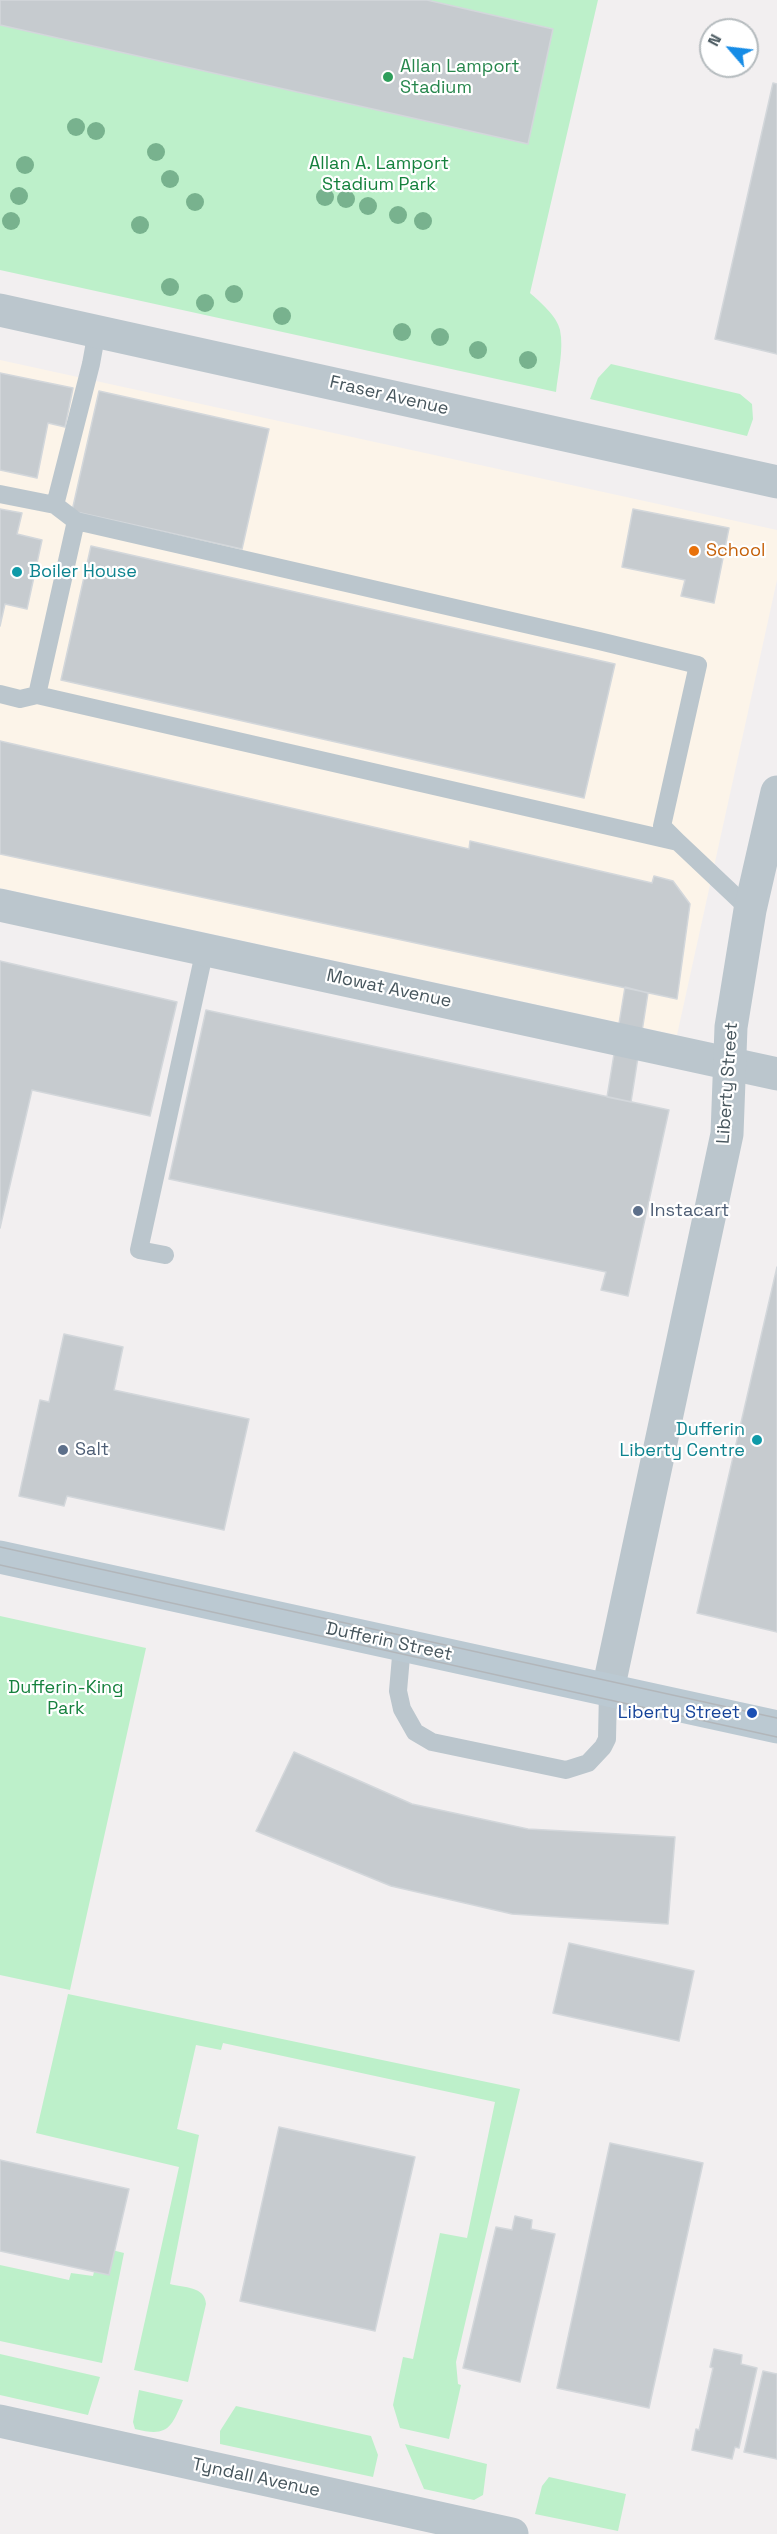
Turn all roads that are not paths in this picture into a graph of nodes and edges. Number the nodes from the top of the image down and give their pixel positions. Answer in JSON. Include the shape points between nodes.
{"nodes":[{"id":1,"x":0,"y":309,"type":"edge"},
{"id":2,"x":97,"y":331,"type":"junction"},
{"id":3,"x":777,"y":482,"type":"edge"},
{"id":4,"x":0,"y":494,"type":"edge"},
{"id":5,"x":55,"y":505,"type":"junction"},
{"id":6,"x":76,"y":521,"type":"junction"},
{"id":7,"x":0,"y":694,"type":"edge"},
{"id":8,"x":37,"y":695,"type":"junction"},
{"id":9,"x":777,"y":792,"type":"edge"},
{"id":10,"x":678,"y":842,"type":"junction"},
{"id":11,"x":0,"y":905,"type":"edge"},
{"id":12,"x":750,"y":910,"type":"junction"},
{"id":13,"x":205,"y":949,"type":"junction"},
{"id":14,"x":729,"y":1064,"type":"junction"},
{"id":15,"x":777,"y":1074,"type":"edge"},
{"id":16,"x":165,"y":1255,"type":"dead end"},
{"id":17,"x":0,"y":1557,"type":"edge"},
{"id":18,"x":402,"y":1645,"type":"junction"},
{"id":19,"x":608,"y":1690,"type":"junction"},
{"id":20,"x":777,"y":1727,"type":"edge"},
{"id":21,"x":0,"y":2421,"type":"edge"},
{"id":22,"x":512,"y":2534,"type":"edge"}],
"edges":[{"from":1,"to":2,"type":"street","name":"Fraser Avenue"},
{"from":2,"to":3,"type":"street","name":"Fraser Avenue"},
{"from":2,"to":5,"type":"lane"},
{"from":4,"to":5,"type":"lane"},
{"from":5,"to":6,"type":"lane"},
{"from":6,"to":8,"type":"lane"},
{"from":6,"to":10,"type":"lane","via":[[698,665],[662,826]]},
{"from":7,"to":8,"type":"lane","via":[[20,699]]},
{"from":8,"to":10,"type":"lane"},
{"from":9,"to":12,"type":"street","name":"Liberty Street"},
{"from":10,"to":12,"type":"lane"},
{"from":11,"to":13,"type":"street","name":"Mowat Avenue"},
{"from":12,"to":14,"type":"street","name":"Liberty Street","via":[[731,1027]]},
{"from":13,"to":14,"type":"street","name":"Mowat Avenue"},
{"from":13,"to":16,"type":"lane","via":[[139,1250]]},
{"from":14,"to":15,"type":"street","name":"Mowat Avenue"},
{"from":14,"to":19,"type":"street","name":"Liberty Street","via":[[727,1134]]},
{"from":17,"to":18,"type":"main road","name":"Dufferin Street"},
{"from":18,"to":19,"type":"main road","name":"Dufferin Street"},
{"from":18,"to":19,"type":"lane","via":[[398,1691],[402,1709],[415,1732],[432,1742],[566,1770],[588,1763],[603,1747],[607,1739]]},
{"from":19,"to":20,"type":"main road","name":"Dufferin Street"},
{"from":21,"to":22,"type":"street","name":"Tyndall Avenue"}]}
